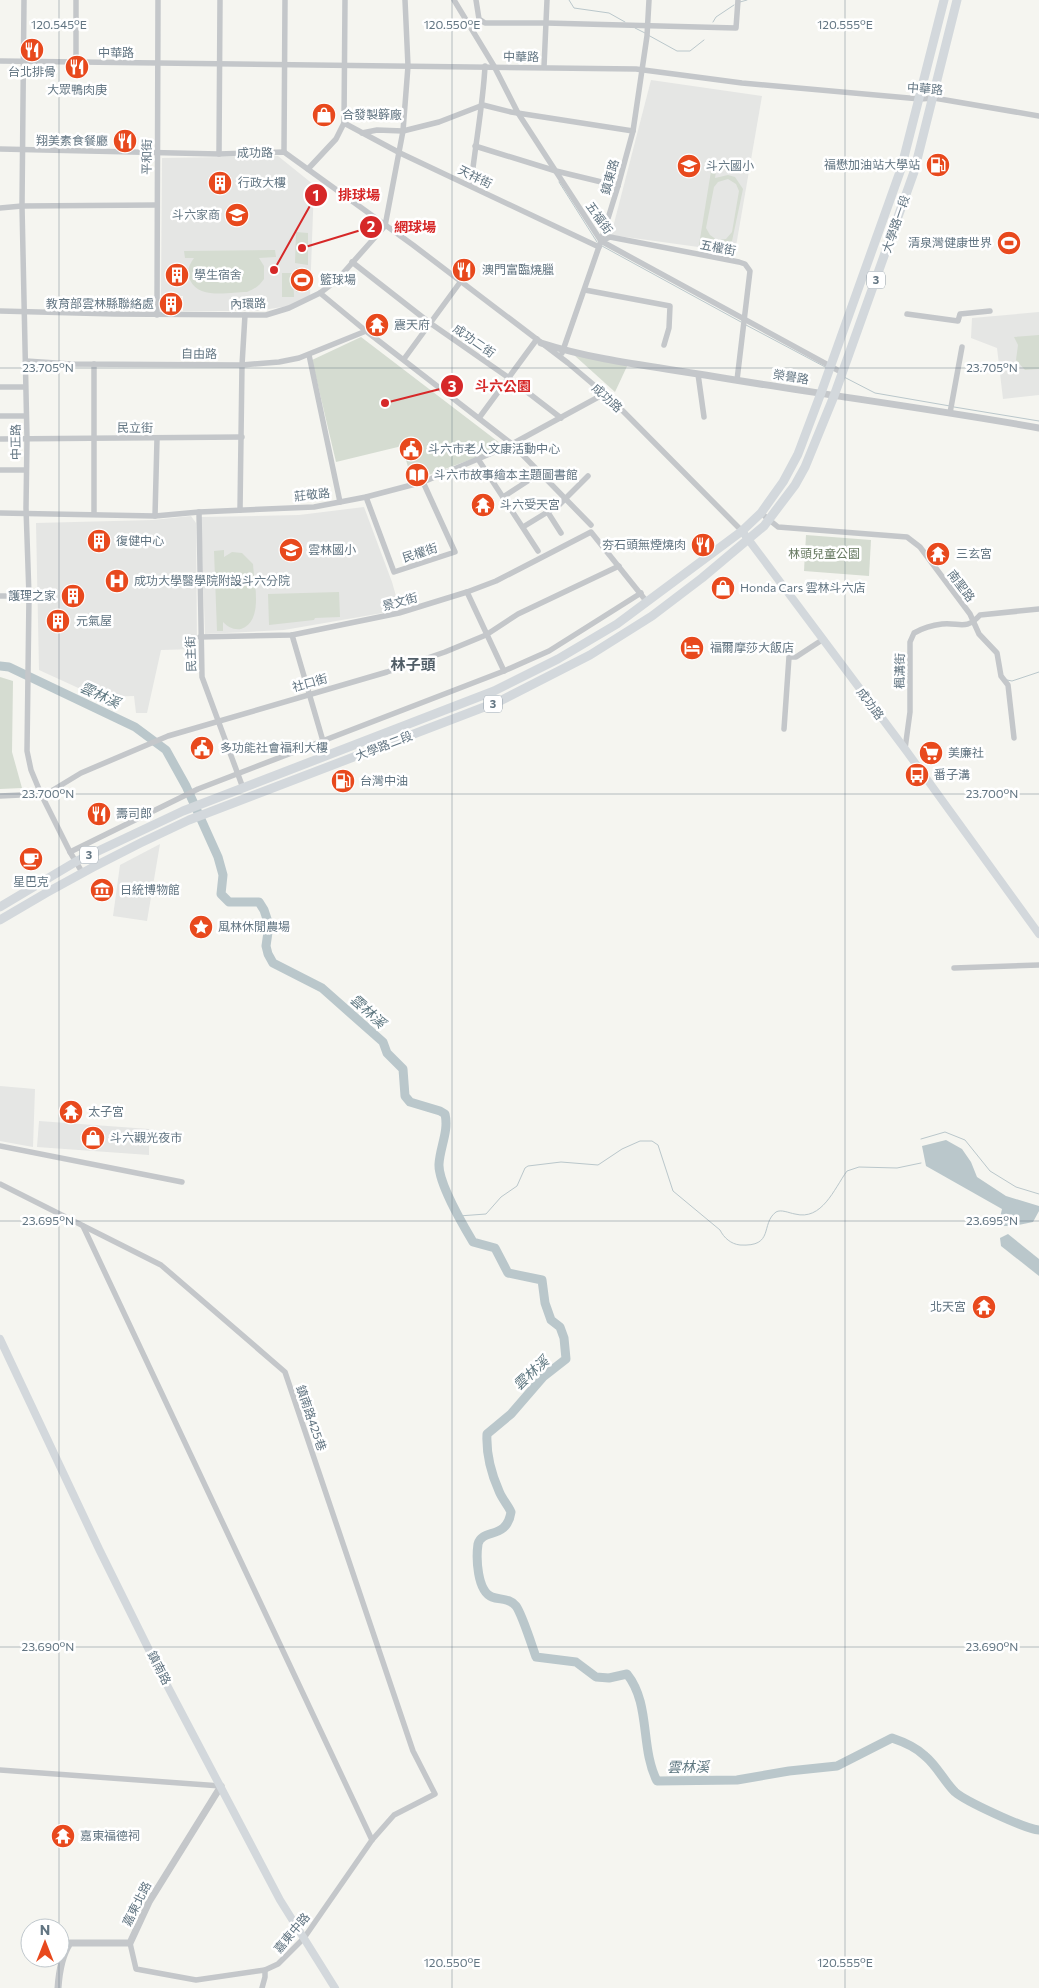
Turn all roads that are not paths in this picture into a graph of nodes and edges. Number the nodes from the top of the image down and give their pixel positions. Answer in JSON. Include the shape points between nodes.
{"nodes":[{"id":1,"x":24,"y":0,"type":"edge"},
{"id":2,"x":76,"y":0,"type":"edge"},
{"id":3,"x":158,"y":0,"type":"edge"},
{"id":4,"x":220,"y":0,"type":"edge"},
{"id":5,"x":286,"y":0,"type":"edge"},
{"id":6,"x":345,"y":0,"type":"edge"},
{"id":7,"x":405,"y":0,"type":"edge"},
{"id":8,"x":454,"y":0,"type":"edge"},
{"id":9,"x":476,"y":0,"type":"edge"},
{"id":10,"x":547,"y":0,"type":"edge"},
{"id":11,"x":650,"y":0,"type":"edge"},
{"id":12,"x":944,"y":0,"type":"edge"},
{"id":13,"x":957,"y":0,"type":"edge"},
{"id":14,"x":738,"y":2,"type":"edge"},
{"id":15,"x":546,"y":23,"type":"junction"},
{"id":16,"x":647,"y":31,"type":"junction"},
{"id":17,"x":0,"y":61,"type":"edge"},
{"id":18,"x":23,"y":62,"type":"junction"},
{"id":19,"x":76,"y":63,"type":"junction"},
{"id":20,"x":157,"y":64,"type":"junction"},
{"id":21,"x":219,"y":65,"type":"junction"},
{"id":22,"x":284,"y":65,"type":"junction"},
{"id":23,"x":345,"y":66,"type":"junction"},
{"id":24,"x":408,"y":66,"type":"junction"},
{"id":25,"x":490,"y":66,"type":"junction"},
{"id":26,"x":544,"y":67,"type":"junction"},
{"id":27,"x":641,"y":69,"type":"junction"},
{"id":28,"x":934,"y":98,"type":"junction"},
{"id":29,"x":920,"y":99,"type":"junction"},
{"id":30,"x":483,"y":105,"type":"junction"},
{"id":31,"x":515,"y":113,"type":"junction"},
{"id":32,"x":1039,"y":116,"type":"edge"},
{"id":33,"x":344,"y":124,"type":"junction"},
{"id":34,"x":403,"y":131,"type":"junction"},
{"id":35,"x":633,"y":131,"type":"junction"},
{"id":36,"x":361,"y":133,"type":"junction"},
{"id":37,"x":475,"y":146,"type":"junction"},
{"id":38,"x":0,"y":149,"type":"edge"},
{"id":39,"x":22,"y":150,"type":"junction"},
{"id":40,"x":284,"y":152,"type":"junction"},
{"id":41,"x":157,"y":153,"type":"junction"},
{"id":42,"x":400,"y":153,"type":"junction"},
{"id":43,"x":219,"y":154,"type":"junction"},
{"id":44,"x":308,"y":170,"type":"junction"},
{"id":45,"x":553,"y":170,"type":"junction"},
{"id":46,"x":471,"y":185,"type":"junction"},
{"id":47,"x":618,"y":186,"type":"junction"},
{"id":48,"x":22,"y":206,"type":"junction"},
{"id":49,"x":157,"y":206,"type":"junction"},
{"id":50,"x":0,"y":208,"type":"edge"},
{"id":51,"x":386,"y":226,"type":"junction"},
{"id":52,"x":600,"y":244,"type":"junction"},
{"id":53,"x":352,"y":262,"type":"junction"},
{"id":54,"x":461,"y":281,"type":"junction"},
{"id":55,"x":585,"y":290,"type":"junction"},
{"id":56,"x":320,"y":293,"type":"junction"},
{"id":57,"x":0,"y":311,"type":"edge"},
{"id":58,"x":990,"y":311,"type":"dead end"},
{"id":59,"x":24,"y":312,"type":"junction"},
{"id":60,"x":907,"y":314,"type":"dead end"},
{"id":61,"x":156,"y":315,"type":"junction"},
{"id":62,"x":245,"y":315,"type":"junction"},
{"id":63,"x":744,"y":320,"type":"junction"},
{"id":64,"x":430,"y":323,"type":"junction"},
{"id":65,"x":366,"y":331,"type":"junction"},
{"id":66,"x":539,"y":341,"type":"junction"},
{"id":67,"x":664,"y":344,"type":"dead end"},
{"id":68,"x":962,"y":347,"type":"dead end"},
{"id":69,"x":562,"y":353,"type":"junction"},
{"id":70,"x":309,"y":355,"type":"junction"},
{"id":71,"x":404,"y":359,"type":"junction"},
{"id":72,"x":26,"y":361,"type":"junction"},
{"id":73,"x":94,"y":364,"type":"junction"},
{"id":74,"x":242,"y":365,"type":"junction"},
{"id":75,"x":830,"y":366,"type":"junction"},
{"id":76,"x":841,"y":372,"type":"junction"},
{"id":77,"x":698,"y":374,"type":"junction"},
{"id":78,"x":509,"y":378,"type":"junction"},
{"id":79,"x":737,"y":380,"type":"junction"},
{"id":80,"x":0,"y":387,"type":"edge"},
{"id":81,"x":25,"y":387,"type":"junction"},
{"id":82,"x":821,"y":393,"type":"junction"},
{"id":83,"x":604,"y":394,"type":"junction"},
{"id":84,"x":834,"y":396,"type":"junction"},
{"id":85,"x":950,"y":413,"type":"junction"},
{"id":86,"x":0,"y":416,"type":"edge"},
{"id":87,"x":26,"y":416,"type":"junction"},
{"id":88,"x":704,"y":417,"type":"dead end"},
{"id":89,"x":479,"y":418,"type":"junction"},
{"id":90,"x":560,"y":418,"type":"junction"},
{"id":91,"x":1039,"y":428,"type":"edge"},
{"id":92,"x":242,"y":437,"type":"junction"},
{"id":93,"x":92,"y":438,"type":"junction"},
{"id":94,"x":157,"y":438,"type":"junction"},
{"id":95,"x":0,"y":439,"type":"edge"},
{"id":96,"x":27,"y":439,"type":"junction"},
{"id":97,"x":512,"y":444,"type":"junction"},
{"id":98,"x":478,"y":459,"type":"junction"},
{"id":99,"x":0,"y":470,"type":"edge"},
{"id":100,"x":26,"y":470,"type":"junction"},
{"id":101,"x":540,"y":473,"type":"junction"},
{"id":102,"x":588,"y":476,"type":"dead end"},
{"id":103,"x":423,"y":482,"type":"junction"},
{"id":104,"x":366,"y":497,"type":"junction"},
{"id":105,"x":503,"y":497,"type":"junction"},
{"id":106,"x":566,"y":499,"type":"junction"},
{"id":107,"x":340,"y":502,"type":"junction"},
{"id":108,"x":240,"y":510,"type":"junction"},
{"id":109,"x":547,"y":511,"type":"junction"},
{"id":110,"x":200,"y":512,"type":"junction"},
{"id":111,"x":0,"y":513,"type":"edge"},
{"id":112,"x":761,"y":513,"type":"junction"},
{"id":113,"x":26,"y":514,"type":"junction"},
{"id":114,"x":94,"y":514,"type":"junction"},
{"id":115,"x":155,"y":516,"type":"junction"},
{"id":116,"x":769,"y":520,"type":"junction"},
{"id":117,"x":523,"y":527,"type":"junction"},
{"id":118,"x":591,"y":529,"type":"junction"},
{"id":119,"x":742,"y":531,"type":"junction"},
{"id":120,"x":561,"y":533,"type":"dead end"},
{"id":121,"x":748,"y":539,"type":"junction"},
{"id":122,"x":538,"y":551,"type":"dead end"},
{"id":123,"x":619,"y":566,"type":"junction"},
{"id":124,"x":467,"y":592,"type":"junction"},
{"id":125,"x":641,"y":593,"type":"junction"},
{"id":126,"x":0,"y":596,"type":"edge"},
{"id":127,"x":29,"y":596,"type":"junction"},
{"id":128,"x":647,"y":602,"type":"junction"},
{"id":129,"x":1039,"y":609,"type":"edge"},
{"id":130,"x":974,"y":622,"type":"junction"},
{"id":131,"x":292,"y":635,"type":"junction"},
{"id":132,"x":486,"y":635,"type":"junction"},
{"id":133,"x":200,"y":637,"type":"junction"},
{"id":134,"x":822,"y":640,"type":"junction"},
{"id":135,"x":504,"y":670,"type":"junction"},
{"id":136,"x":532,"y":672,"type":"junction"},
{"id":137,"x":538,"y":681,"type":"junction"},
{"id":138,"x":309,"y":694,"type":"junction"},
{"id":139,"x":217,"y":720,"type":"junction"},
{"id":140,"x":784,"y":729,"type":"dead end"},
{"id":141,"x":1014,"y":738,"type":"dead end"},
{"id":142,"x":323,"y":741,"type":"junction"},
{"id":143,"x":905,"y":749,"type":"junction"},
{"id":144,"x":304,"y":764,"type":"junction"},
{"id":145,"x":237,"y":773,"type":"junction"},
{"id":146,"x":308,"y":776,"type":"junction"},
{"id":147,"x":243,"y":788,"type":"junction"},
{"id":148,"x":41,"y":794,"type":"junction"},
{"id":149,"x":0,"y":796,"type":"edge"},
{"id":150,"x":70,"y":852,"type":"junction"},
{"id":151,"x":77,"y":861,"type":"junction"},
{"id":152,"x":82,"y":872,"type":"junction"},
{"id":153,"x":0,"y":907,"type":"edge"},
{"id":154,"x":0,"y":920,"type":"edge"},
{"id":155,"x":1039,"y":934,"type":"edge"},
{"id":156,"x":1039,"y":965,"type":"edge"},
{"id":157,"x":954,"y":968,"type":"dead end"},
{"id":158,"x":0,"y":1146,"type":"edge"},
{"id":159,"x":182,"y":1182,"type":"dead end"},
{"id":160,"x":0,"y":1184,"type":"edge"},
{"id":161,"x":83,"y":1226,"type":"junction"},
{"id":162,"x":0,"y":1339,"type":"edge"},
{"id":163,"x":0,"y":1770,"type":"edge"},
{"id":164,"x":221,"y":1786,"type":"junction"},
{"id":165,"x":435,"y":1794,"type":"joint"},
{"id":166,"x":372,"y":1840,"type":"junction"},
{"id":167,"x":304,"y":1938,"type":"junction"},
{"id":168,"x":130,"y":1943,"type":"junction"},
{"id":169,"x":265,"y":1970,"type":"junction"},
{"id":170,"x":58,"y":1988,"type":"edge"},
{"id":171,"x":262,"y":1988,"type":"edge"},
{"id":172,"x":335,"y":1988,"type":"edge"}],
"edges":[{"from":1,"to":18,"type":"street","name":"中正路"},
{"from":2,"to":19,"type":"street"},
{"from":3,"to":20,"type":"street","name":"平和街"},
{"from":4,"to":21,"type":"street"},
{"from":5,"to":22,"type":"street"},
{"from":6,"to":23,"type":"street"},
{"from":7,"to":24,"type":"street"},
{"from":8,"to":25,"type":"street","name":"五福街"},
{"from":9,"to":15,"type":"street","via":[[479,19],[484,23]]},
{"from":10,"to":15,"type":"street"},
{"from":11,"to":16,"type":"street","name":"鎮東路"},
{"from":12,"to":29,"type":"main road","name":"大學路一段","number":"3"},
{"from":13,"to":28,"type":"main road","name":"大學路一段","number":"3"},
{"from":14,"to":16,"type":"street","via":[[736,28]]},
{"from":15,"to":16,"type":"street","via":[[637,25]]},
{"from":15,"to":26,"type":"street"},
{"from":16,"to":27,"type":"street","name":"鎮東路"},
{"from":17,"to":18,"type":"street","name":"中華路"},
{"from":18,"to":19,"type":"street","name":"中華路"},
{"from":18,"to":39,"type":"street","name":"中正路"},
{"from":19,"to":20,"type":"street","name":"中華路"},
{"from":20,"to":21,"type":"street","name":"中華路"},
{"from":20,"to":41,"type":"street","name":"平和街"},
{"from":21,"to":22,"type":"street","name":"中華路"},
{"from":21,"to":43,"type":"street"},
{"from":22,"to":23,"type":"street","name":"中華路"},
{"from":22,"to":40,"type":"street"},
{"from":23,"to":24,"type":"street","name":"中華路"},
{"from":23,"to":33,"type":"street"},
{"from":24,"to":25,"type":"street","name":"中華路"},
{"from":24,"to":34,"type":"street"},
{"from":25,"to":26,"type":"street","name":"中華路"},
{"from":25,"to":30,"type":"street"},
{"from":25,"to":31,"type":"street","name":"五福街"},
{"from":26,"to":27,"type":"street","name":"中華路"},
{"from":27,"to":29,"type":"street","name":"中華路","via":[[742,84]]},
{"from":27,"to":35,"type":"street","name":"鎮東路"},
{"from":28,"to":29,"type":"street","name":"中華路"},
{"from":28,"to":32,"type":"street","name":"中華路"},
{"from":28,"to":76,"type":"main road","name":"大學路一段","number":"3","via":[[914,172]]},
{"from":29,"to":75,"type":"main road","name":"大學路一段","number":"3","via":[[901,169]]},
{"from":30,"to":31,"type":"street"},
{"from":30,"to":34,"type":"street","via":[[439,122]]},
{"from":30,"to":37,"type":"street"},
{"from":31,"to":35,"type":"street"},
{"from":31,"to":45,"type":"street","name":"五福街"},
{"from":33,"to":36,"type":"street","name":"天祥街"},
{"from":33,"to":44,"type":"street"},
{"from":34,"to":36,"type":"street"},
{"from":34,"to":42,"type":"street"},
{"from":35,"to":47,"type":"street","name":"鎮東路"},
{"from":36,"to":42,"type":"street","name":"天祥街"},
{"from":37,"to":45,"type":"street"},
{"from":37,"to":46,"type":"street"},
{"from":38,"to":39,"type":"street","name":"成功路"},
{"from":39,"to":41,"type":"street","name":"成功路"},
{"from":39,"to":48,"type":"street","name":"中正路"},
{"from":40,"to":43,"type":"street","name":"成功路"},
{"from":40,"to":44,"type":"street","name":"成功路"},
{"from":41,"to":43,"type":"street","name":"成功路"},
{"from":41,"to":49,"type":"street","name":"平和街"},
{"from":42,"to":46,"type":"street","name":"天祥街"},
{"from":42,"to":51,"type":"street"},
{"from":44,"to":51,"type":"street","name":"成功路"},
{"from":45,"to":47,"type":"street"},
{"from":45,"to":52,"type":"street","name":"五福街"},
{"from":46,"to":52,"type":"street","name":"天祥街","via":[[546,223]]},
{"from":47,"to":52,"type":"street","name":"鎮東路"},
{"from":48,"to":49,"type":"street"},
{"from":48,"to":50,"type":"street"},
{"from":48,"to":59,"type":"street","name":"中正路"},
{"from":49,"to":61,"type":"street","name":"平和街"},
{"from":51,"to":53,"type":"street","name":"內環路"},
{"from":51,"to":54,"type":"street","name":"成功路"},
{"from":52,"to":55,"type":"street","name":"鎮東路"},
{"from":52,"to":63,"type":"street","name":"五福街"},
{"from":52,"to":63,"type":"street","name":"五權街","via":[[610,237],[745,264],[750,271]]},
{"from":53,"to":56,"type":"street","name":"內環路"},
{"from":53,"to":64,"type":"street","name":"成功二街"},
{"from":54,"to":64,"type":"street"},
{"from":54,"to":66,"type":"street","name":"成功路"},
{"from":55,"to":67,"type":"street","via":[[670,306]]},
{"from":55,"to":69,"type":"street","name":"鎮東路"},
{"from":56,"to":62,"type":"street","name":"內環路","via":[[281,311]]},
{"from":56,"to":65,"type":"street"},
{"from":57,"to":59,"type":"street","name":"內環路"},
{"from":58,"to":60,"type":"street","via":[[960,314],[958,321]]},
{"from":59,"to":61,"type":"street","name":"內環路"},
{"from":59,"to":72,"type":"street","name":"中正路"},
{"from":61,"to":62,"type":"street","name":"內環路"},
{"from":62,"to":74,"type":"street"},
{"from":63,"to":75,"type":"street","name":"五福街"},
{"from":63,"to":79,"type":"street","name":"五權街"},
{"from":64,"to":71,"type":"street"},
{"from":64,"to":78,"type":"street","name":"成功二街"},
{"from":65,"to":70,"type":"street","name":"自由路"},
{"from":65,"to":71,"type":"street"},
{"from":66,"to":69,"type":"street","name":"榮譽路"},
{"from":66,"to":78,"type":"street"},
{"from":68,"to":85,"type":"street"},
{"from":69,"to":77,"type":"street","name":"榮譽路"},
{"from":69,"to":83,"type":"street","name":"成功路"},
{"from":70,"to":74,"type":"street","name":"自由路"},
{"from":70,"to":107,"type":"street"},
{"from":71,"to":89,"type":"street"},
{"from":72,"to":73,"type":"street","name":"自由路"},
{"from":72,"to":81,"type":"street","name":"中正路"},
{"from":73,"to":74,"type":"street","name":"自由路"},
{"from":73,"to":93,"type":"street"},
{"from":74,"to":92,"type":"street"},
{"from":75,"to":76,"type":"street","name":"五福街"},
{"from":75,"to":82,"type":"main road","name":"大學路一段","number":"3"},
{"from":76,"to":84,"type":"main road","name":"大學路一段","number":"3"},
{"from":77,"to":79,"type":"street","name":"榮譽路"},
{"from":77,"to":88,"type":"street"},
{"from":78,"to":89,"type":"street"},
{"from":78,"to":90,"type":"street","name":"成功二街"},
{"from":79,"to":82,"type":"street","name":"榮譽路"},
{"from":80,"to":81,"type":"street"},
{"from":81,"to":87,"type":"street","name":"中正路"},
{"from":82,"to":84,"type":"street","name":"榮譽路"},
{"from":82,"to":112,"type":"main road","name":"大學路一段","number":"3","via":[[798,454]]},
{"from":83,"to":90,"type":"street","name":"莊敬路"},
{"from":83,"to":119,"type":"street","name":"成功路"},
{"from":84,"to":85,"type":"street","name":"榮譽路"},
{"from":84,"to":116,"type":"main road","name":"大學路一段","number":"3","via":[[805,467]]},
{"from":85,"to":91,"type":"street","name":"榮譽路"},
{"from":86,"to":87,"type":"street"},
{"from":87,"to":96,"type":"street","name":"中正路"},
{"from":89,"to":97,"type":"street"},
{"from":90,"to":97,"type":"street","name":"莊敬路"},
{"from":92,"to":94,"type":"street","name":"民立街"},
{"from":92,"to":108,"type":"street"},
{"from":93,"to":94,"type":"street","name":"民立街"},
{"from":93,"to":96,"type":"street","name":"民立街"},
{"from":93,"to":114,"type":"street"},
{"from":94,"to":115,"type":"street"},
{"from":95,"to":96,"type":"street","name":"民立街"},
{"from":96,"to":100,"type":"street","name":"中正路"},
{"from":97,"to":98,"type":"street","name":"莊敬路"},
{"from":97,"to":101,"type":"street"},
{"from":98,"to":103,"type":"street","name":"莊敬路"},
{"from":98,"to":105,"type":"street"},
{"from":99,"to":100,"type":"street"},
{"from":100,"to":113,"type":"street","name":"中正路"},
{"from":101,"to":105,"type":"street"},
{"from":101,"to":106,"type":"street"},
{"from":102,"to":106,"type":"street"},
{"from":103,"to":104,"type":"street","name":"莊敬路"},
{"from":103,"to":104,"type":"street","name":"民權街","via":[[455,552],[394,572]]},
{"from":104,"to":107,"type":"street","name":"莊敬路"},
{"from":105,"to":117,"type":"street"},
{"from":106,"to":109,"type":"street"},
{"from":106,"to":118,"type":"street"},
{"from":107,"to":108,"type":"street","name":"莊敬路","via":[[314,507]]},
{"from":108,"to":110,"type":"street","name":"莊敬路"},
{"from":109,"to":117,"type":"street"},
{"from":109,"to":120,"type":"street"},
{"from":110,"to":115,"type":"street","name":"莊敬路"},
{"from":110,"to":133,"type":"street","name":"民主街"},
{"from":111,"to":113,"type":"street","name":"莊敬路"},
{"from":112,"to":116,"type":"street","name":"南聖路"},
{"from":112,"to":119,"type":"main road","name":"大學路一段","number":"3"},
{"from":113,"to":114,"type":"street","name":"莊敬路"},
{"from":113,"to":127,"type":"street","name":"中正路"},
{"from":114,"to":115,"type":"street","name":"莊敬路"},
{"from":116,"to":121,"type":"main road","name":"大學路一段","number":"3"},
{"from":116,"to":130,"type":"street","name":"南聖路","via":[[778,527],[907,537],[920,547]]},
{"from":117,"to":122,"type":"street"},
{"from":118,"to":123,"type":"street"},
{"from":118,"to":124,"type":"street","name":"景文街","via":[[496,581]]},
{"from":119,"to":121,"type":"main road","name":"成功路"},
{"from":119,"to":128,"type":"main road","name":"大學路二段","number":"3"},
{"from":121,"to":134,"type":"main road","name":"成功路"},
{"from":121,"to":137,"type":"main road","name":"大學路二段","number":"3","via":[[652,616],[590,655]]},
{"from":123,"to":125,"type":"street"},
{"from":123,"to":132,"type":"street","name":"社口街","via":[[518,614]]},
{"from":124,"to":131,"type":"street","name":"景文街","via":[[399,613]]},
{"from":124,"to":132,"type":"street"},
{"from":125,"to":128,"type":"street"},
{"from":125,"to":135,"type":"street","via":[[549,651]]},
{"from":126,"to":127,"type":"street"},
{"from":127,"to":148,"type":"street","name":"中正路","via":[[27,751]]},
{"from":128,"to":136,"type":"main road","name":"大學路二段","number":"3","via":[[617,624]]},
{"from":129,"to":130,"type":"street","name":"楓溝街","via":[[980,615]]},
{"from":130,"to":141,"type":"street","name":"南聖路","via":[[980,634],[997,652],[1001,676],[1008,685]]},
{"from":130,"to":143,"type":"street","name":"楓溝街","via":[[959,626],[942,624],[914,633],[910,642],[910,712]]},
{"from":131,"to":133,"type":"street","name":"景文街"},
{"from":131,"to":138,"type":"street"},
{"from":132,"to":135,"type":"street"},
{"from":132,"to":138,"type":"street","name":"社口街","via":[[387,672]]},
{"from":133,"to":139,"type":"street","name":"民主街","via":[[202,677]]},
{"from":134,"to":140,"type":"street","via":[[796,658],[789,657]]},
{"from":134,"to":143,"type":"main road","name":"成功路"},
{"from":135,"to":142,"type":"street"},
{"from":136,"to":137,"type":"main road"},
{"from":136,"to":144,"type":"main road","name":"大學路二段","number":"3","via":[[494,691]]},
{"from":137,"to":146,"type":"main road","name":"大學路二段","number":"3","via":[[500,701]]},
{"from":138,"to":139,"type":"street","name":"社口街"},
{"from":138,"to":142,"type":"street"},
{"from":139,"to":145,"type":"street","name":"民主街"},
{"from":139,"to":148,"type":"street","name":"社口街","via":[[143,746]]},
{"from":142,"to":145,"type":"street"},
{"from":143,"to":155,"type":"main road","name":"成功路"},
{"from":144,"to":146,"type":"main road"},
{"from":144,"to":147,"type":"main road","name":"大學路二段","number":"3"},
{"from":145,"to":147,"type":"street","name":"民主街"},
{"from":145,"to":150,"type":"street","via":[[177,798]]},
{"from":146,"to":152,"type":"main road","name":"大學路二段","number":"3","via":[[189,820]]},
{"from":147,"to":151,"type":"main road","name":"大學路二段","number":"3","via":[[183,811]]},
{"from":148,"to":149,"type":"street","name":"社口街"},
{"from":148,"to":150,"type":"street","name":"中正路"},
{"from":150,"to":151,"type":"street","name":"中正路"},
{"from":151,"to":152,"type":"street","name":"中正路"},
{"from":151,"to":153,"type":"main road","name":"大學路二段","number":"3"},
{"from":152,"to":154,"type":"main road","name":"大學路二段","number":"3"},
{"from":156,"to":157,"type":"street"},
{"from":158,"to":159,"type":"street"},
{"from":160,"to":161,"type":"street","name":"鎮南路425巷"},
{"from":161,"to":165,"type":"street","name":"鎮南路425巷","via":[[161,1265],[286,1372],[413,1751]]},
{"from":161,"to":166,"type":"street"},
{"from":162,"to":164,"type":"main road","name":"鎮南路","via":[[158,1668]]},
{"from":163,"to":164,"type":"street"},
{"from":164,"to":167,"type":"main road","name":"鎮南路","via":[[280,1900]]},
{"from":164,"to":168,"type":"street","name":"嘉東北路","via":[[149,1902]]},
{"from":165,"to":166,"type":"street","name":"嘉東中路","via":[[394,1814]]},
{"from":166,"to":167,"type":"street","name":"嘉東中路"},
{"from":167,"to":169,"type":"street","name":"嘉東中路","via":[[278,1964]]},
{"from":167,"to":172,"type":"main road","name":"鎮南路"},
{"from":168,"to":169,"type":"street","name":"嘉東中路","via":[[136,1969],[196,1980]]},
{"from":168,"to":170,"type":"street","name":"嘉東北路","via":[[70,1943],[58,1977]]},
{"from":169,"to":171,"type":"street"}]}
